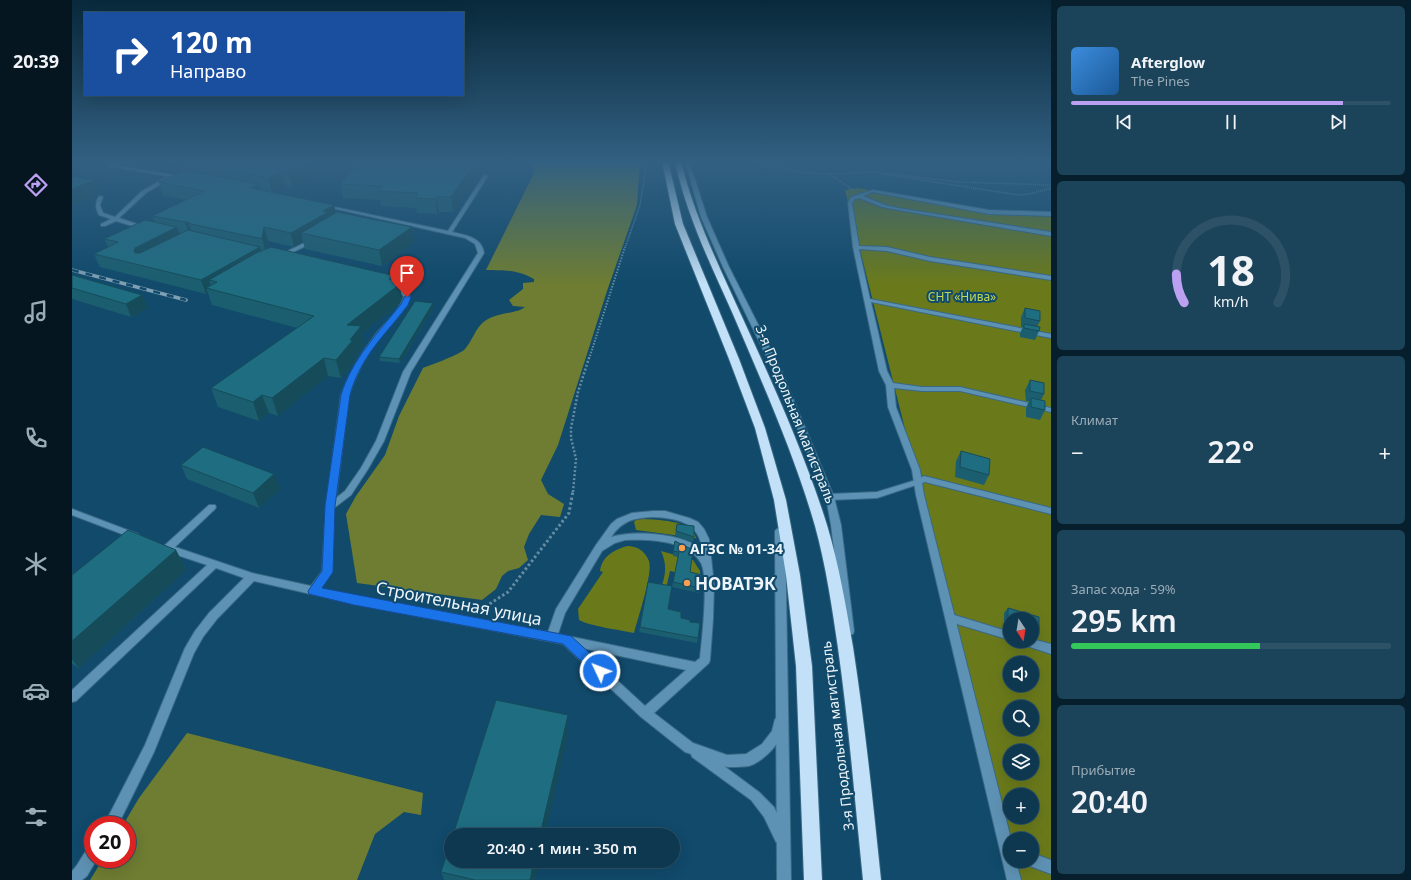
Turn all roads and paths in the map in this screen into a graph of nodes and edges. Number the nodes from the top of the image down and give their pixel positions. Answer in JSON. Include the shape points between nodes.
{"nodes":[{"id":1,"x":98,"y":202,"type":"edge"},
{"id":2,"x":134,"y":202,"type":"edge"},
{"id":3,"x":470,"y":202,"type":"edge"},
{"id":4,"x":640,"y":202,"type":"edge"},
{"id":5,"x":674,"y":202,"type":"edge"},
{"id":6,"x":689,"y":202,"type":"edge"},
{"id":7,"x":700,"y":202,"type":"edge"},
{"id":8,"x":851,"y":202,"type":"edge"},
{"id":9,"x":874,"y":202,"type":"edge"},
{"id":10,"x":931,"y":202,"type":"edge"},
{"id":11,"x":321,"y":206,"type":"edge"},
{"id":12,"x":359,"y":213,"type":"junction"},
{"id":13,"x":1051,"y":214,"type":"edge"},
{"id":14,"x":353,"y":217,"type":"edge"},
{"id":15,"x":116,"y":219,"type":"junction"},
{"id":16,"x":103,"y":225,"type":"dead end"},
{"id":17,"x":153,"y":230,"type":"edge"},
{"id":18,"x":450,"y":233,"type":"junction"},
{"id":19,"x":1051,"y":234,"type":"edge"},
{"id":20,"x":320,"y":237,"type":"edge"},
{"id":21,"x":856,"y":247,"type":"junction"},
{"id":22,"x":292,"y":258,"type":"edge"},
{"id":23,"x":1051,"y":278,"type":"edge"},
{"id":24,"x":386,"y":283,"type":"edge"},
{"id":25,"x":868,"y":300,"type":"junction"},
{"id":26,"x":1051,"y":336,"type":"edge"},
{"id":27,"x":890,"y":385,"type":"junction"},
{"id":28,"x":1051,"y":410,"type":"edge"},
{"id":29,"x":919,"y":482,"type":"junction"},
{"id":30,"x":830,"y":497,"type":"junction"},
{"id":31,"x":780,"y":500,"type":"junction"},
{"id":32,"x":330,"y":506,"type":"junction"},
{"id":33,"x":212,"y":507,"type":"dead end"},
{"id":34,"x":72,"y":512,"type":"edge"},
{"id":35,"x":1051,"y":512,"type":"edge"},
{"id":36,"x":146,"y":540,"type":"edge"},
{"id":37,"x":599,"y":548,"type":"junction"},
{"id":38,"x":213,"y":565,"type":"junction"},
{"id":39,"x":707,"y":565,"type":"junction"},
{"id":40,"x":252,"y":577,"type":"junction"},
{"id":41,"x":313,"y":591,"type":"junction"},
{"id":42,"x":951,"y":618,"type":"junction"},
{"id":43,"x":467,"y":621,"type":"junction"},
{"id":44,"x":1003,"y":634,"type":"edge"},
{"id":45,"x":552,"y":637,"type":"junction"},
{"id":46,"x":566,"y":640,"type":"junction"},
{"id":47,"x":1039,"y":645,"type":"edge"},
{"id":48,"x":1051,"y":649,"type":"edge"},
{"id":49,"x":701,"y":664,"type":"junction"},
{"id":50,"x":852,"y":692,"type":"junction"},
{"id":51,"x":72,"y":697,"type":"edge"},
{"id":52,"x":782,"y":711,"type":"junction"},
{"id":53,"x":645,"y":713,"type":"junction"},
{"id":54,"x":689,"y":748,"type":"junction"},
{"id":55,"x":116,"y":816,"type":"edge"},
{"id":56,"x":1004,"y":832,"type":"edge"},
{"id":57,"x":784,"y":842,"type":"junction"},
{"id":58,"x":1039,"y":863,"type":"edge"},
{"id":59,"x":1051,"y":867,"type":"edge"},
{"id":60,"x":84,"y":868,"type":"edge"},
{"id":61,"x":1012,"y":868,"type":"edge"},
{"id":62,"x":72,"y":880,"type":"edge"},
{"id":63,"x":784,"y":880,"type":"edge"},
{"id":64,"x":813,"y":880,"type":"edge"},
{"id":65,"x":872,"y":880,"type":"edge"},
{"id":66,"x":1014,"y":880,"type":"edge"}],
"edges":[{"from":1,"to":15,"type":"street","via":[[97,208],[101,214]]},
{"from":2,"to":15,"type":"street"},
{"from":3,"to":18,"type":"street"},
{"from":4,"to":43,"type":"path","via":[[578,392],[571,428],[576,470],[569,513],[508,592],[482,607]]},
{"from":5,"to":31,"type":"highway","name":"3-я Продольная магистраль","via":[[679,224],[760,428]]},
{"from":6,"to":50,"type":"highway","name":"3-я Продольная магистраль","via":[[703,240],[793,445],[815,507],[837,593]]},
{"from":7,"to":30,"type":"street","via":[[726,267],[777,370]]},
{"from":8,"to":21,"type":"street"},
{"from":9,"to":19,"type":"street","via":[[898,209]]},
{"from":10,"to":13,"type":"street","via":[[989,212]]},
{"from":11,"to":12,"type":"street"},
{"from":12,"to":14,"type":"street"},
{"from":12,"to":18,"type":"street"},
{"from":15,"to":16,"type":"street"},
{"from":15,"to":17,"type":"street"},
{"from":18,"to":32,"type":"street","via":[[473,239],[478,243],[481,253],[407,372],[380,441],[364,469],[348,493]]},
{"from":20,"to":22,"type":"street","via":[[278,257]]},
{"from":21,"to":23,"type":"street","via":[[887,249],[930,259]]},
{"from":21,"to":25,"type":"street"},
{"from":24,"to":32,"type":"street","via":[[400,288],[407,297],[404,305],[360,360],[350,380]]},
{"from":25,"to":26,"type":"street"},
{"from":25,"to":27,"type":"street","via":[[882,371]]},
{"from":27,"to":28,"type":"street","via":[[960,390]]},
{"from":27,"to":29,"type":"street","via":[[892,407]]},
{"from":29,"to":30,"type":"street","via":[[877,495]]},
{"from":29,"to":35,"type":"street","via":[[924,479],[931,480]]},
{"from":29,"to":42,"type":"street","via":[[920,495]]},
{"from":30,"to":50,"type":"street","via":[[848,617]]},
{"from":31,"to":52,"type":"street"},
{"from":31,"to":64,"type":"highway","name":"3-я Продольная магистраль","via":[[793,575],[804,666]]},
{"from":32,"to":41,"type":"street","via":[[327,572]]},
{"from":33,"to":38,"type":"street","name":"Строительная улица","via":[[164,547]]},
{"from":34,"to":36,"type":"street"},
{"from":37,"to":39,"type":"street","via":[[608,541],[621,537],[673,541],[698,552]]},
{"from":37,"to":39,"type":"street","via":[[623,519],[649,513],[670,515],[688,521],[701,531],[706,543]]},
{"from":37,"to":45,"type":"street","via":[[560,612]]},
{"from":38,"to":40,"type":"street","name":"Строительная улица"},
{"from":38,"to":51,"type":"street"},
{"from":39,"to":49,"type":"street","via":[[709,611]]},
{"from":40,"to":41,"type":"street","name":"Строительная улица"},
{"from":40,"to":55,"type":"street","via":[[213,616],[192,645],[150,748]]},
{"from":41,"to":43,"type":"street","name":"Строительная улица"},
{"from":42,"to":44,"type":"street"},
{"from":42,"to":56,"type":"street"},
{"from":43,"to":45,"type":"street","name":"Строительная улица"},
{"from":45,"to":46,"type":"street","name":"Строительная улица"},
{"from":46,"to":49,"type":"street","name":"Строительная улица"},
{"from":46,"to":53,"type":"street"},
{"from":47,"to":48,"type":"street"},
{"from":49,"to":53,"type":"street"},
{"from":50,"to":65,"type":"highway","name":"3-я Продольная магистраль"},
{"from":52,"to":54,"type":"street","via":[[773,738],[766,748],[748,760],[727,761]]},
{"from":52,"to":57,"type":"street"},
{"from":53,"to":54,"type":"street"},
{"from":54,"to":57,"type":"street","via":[[755,796],[769,812]]},
{"from":57,"to":63,"type":"street"},
{"from":58,"to":59,"type":"street"},
{"from":60,"to":62,"type":"street"},
{"from":61,"to":66,"type":"street"}]}
